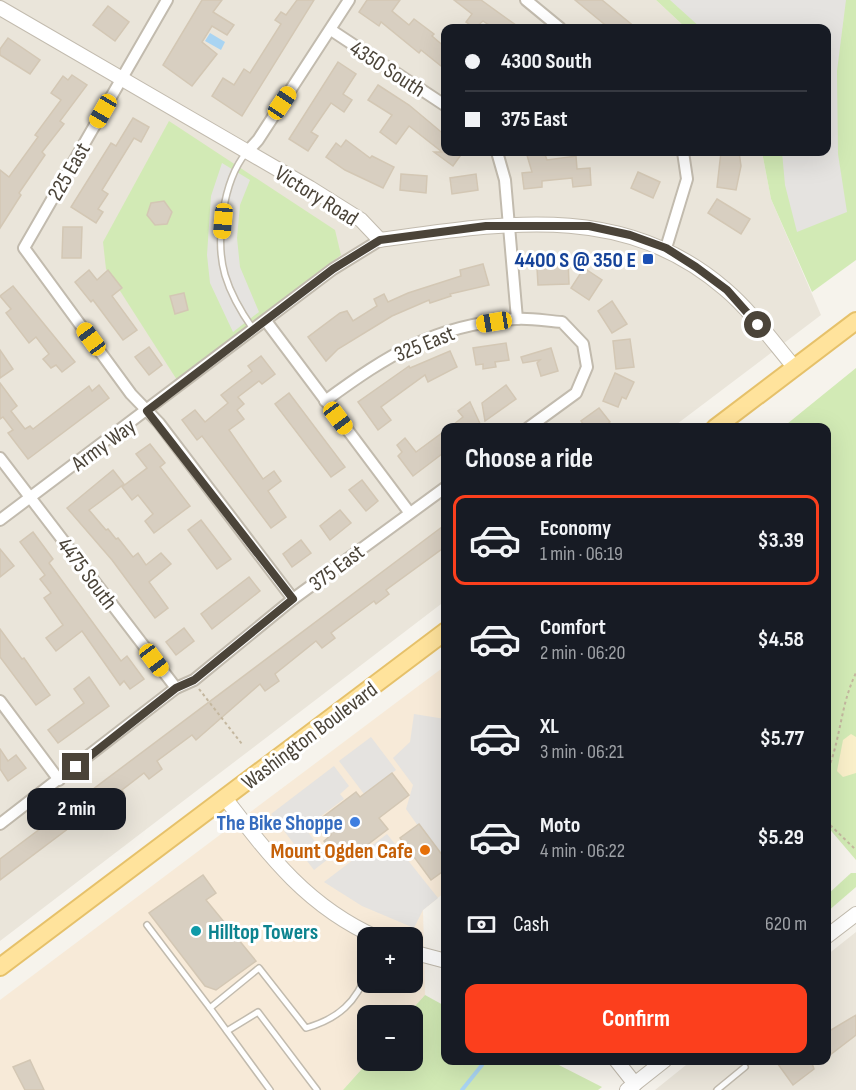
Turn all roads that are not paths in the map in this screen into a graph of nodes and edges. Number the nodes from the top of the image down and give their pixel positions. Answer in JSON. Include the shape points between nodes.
{"nodes":[{"id":1,"x":167,"y":0,"type":"edge"},
{"id":2,"x":349,"y":0,"type":"edge"},
{"id":3,"x":526,"y":0,"type":"edge"},
{"id":4,"x":0,"y":8,"type":"edge"},
{"id":5,"x":555,"y":24,"type":"edge"},
{"id":6,"x":331,"y":30,"type":"junction"},
{"id":7,"x":121,"y":79,"type":"junction"},
{"id":8,"x":441,"y":103,"type":"edge"},
{"id":9,"x":247,"y":152,"type":"junction"},
{"id":10,"x":498,"y":156,"type":"edge"},
{"id":11,"x":684,"y":156,"type":"edge"},
{"id":12,"x":508,"y":227,"type":"junction"},
{"id":13,"x":380,"y":240,"type":"junction"},
{"id":14,"x":666,"y":248,"type":"junction"},
{"id":15,"x":517,"y":319,"type":"junction"},
{"id":16,"x":266,"y":321,"type":"junction"},
{"id":17,"x":856,"y":321,"type":"edge"},
{"id":18,"x":254,"y":330,"type":"junction"},
{"id":19,"x":795,"y":368,"type":"junction"},
{"id":20,"x":325,"y":401,"type":"junction"},
{"id":21,"x":147,"y":411,"type":"junction"},
{"id":22,"x":535,"y":423,"type":"edge"},
{"id":23,"x":722,"y":423,"type":"edge"},
{"id":24,"x":0,"y":458,"type":"edge"},
{"id":25,"x":441,"y":490,"type":"edge"},
{"id":26,"x":30,"y":497,"type":"junction"},
{"id":27,"x":410,"y":512,"type":"junction"},
{"id":28,"x":0,"y":520,"type":"edge"},
{"id":29,"x":293,"y":599,"type":"junction"},
{"id":30,"x":441,"y":635,"type":"edge"},
{"id":31,"x":176,"y":688,"type":"junction"},
{"id":32,"x":0,"y":701,"type":"edge"},
{"id":33,"x":59,"y":780,"type":"junction"},
{"id":34,"x":225,"y":798,"type":"junction"},
{"id":35,"x":0,"y":824,"type":"edge"},
{"id":36,"x":856,"y":914,"type":"edge"},
{"id":37,"x":147,"y":925,"type":"dead end"},
{"id":38,"x":357,"y":928,"type":"edge"},
{"id":39,"x":831,"y":933,"type":"edge"},
{"id":40,"x":423,"y":954,"type":"edge"},
{"id":41,"x":441,"y":960,"type":"edge"},
{"id":42,"x":0,"y":967,"type":"edge"},
{"id":43,"x":358,"y":993,"type":"edge"},
{"id":44,"x":210,"y":1008,"type":"junction"},
{"id":45,"x":228,"y":1031,"type":"junction"},
{"id":46,"x":619,"y":1065,"type":"edge"},
{"id":47,"x":659,"y":1065,"type":"edge"},
{"id":48,"x":746,"y":1067,"type":"dead end"},
{"id":49,"x":634,"y":1088,"type":"edge"},
{"id":50,"x":270,"y":1090,"type":"edge"},
{"id":51,"x":317,"y":1090,"type":"edge"},
{"id":52,"x":717,"y":1090,"type":"edge"}],
"edges":[{"from":1,"to":7,"type":"street","name":"225 East"},
{"from":2,"to":6,"type":"street"},
{"from":3,"to":5,"type":"street"},
{"from":4,"to":7,"type":"street","name":"Victory Road"},
{"from":6,"to":8,"type":"street","name":"4350 South"},
{"from":6,"to":9,"type":"street"},
{"from":7,"to":9,"type":"street","name":"Victory Road"},
{"from":7,"to":21,"type":"street","name":"225 East","via":[[24,248]]},
{"from":9,"to":13,"type":"street","name":"Victory Road","via":[[361,220]]},
{"from":9,"to":18,"type":"lane","via":[[238,163],[224,202],[221,240],[224,273],[237,306]]},
{"from":10,"to":12,"type":"street","via":[[505,180]]},
{"from":11,"to":14,"type":"street","via":[[687,179]]},
{"from":12,"to":13,"type":"street","name":"Victory Road","via":[[486,226]]},
{"from":12,"to":14,"type":"street","name":"Victory Road","via":[[589,226]]},
{"from":12,"to":15,"type":"street"},
{"from":13,"to":16,"type":"street","name":"Army Way","via":[[333,269]]},
{"from":14,"to":19,"type":"street","name":"Victory Road","via":[[727,290]]},
{"from":15,"to":20,"type":"street","name":"325 East","via":[[446,330],[410,344]]},
{"from":15,"to":22,"type":"street","name":"325 East","via":[[562,322],[582,344],[586,367],[576,393]]},
{"from":16,"to":18,"type":"street","name":"Army Way"},
{"from":16,"to":20,"type":"street"},
{"from":17,"to":19,"type":"main road"},
{"from":18,"to":21,"type":"street","name":"Army Way"},
{"from":19,"to":23,"type":"main road"},
{"from":20,"to":27,"type":"street"},
{"from":21,"to":26,"type":"street","name":"Army Way"},
{"from":21,"to":29,"type":"street"},
{"from":24,"to":26,"type":"street","name":"4475 South"},
{"from":25,"to":27,"type":"street","name":"375 East"},
{"from":26,"to":28,"type":"street","name":"Army Way"},
{"from":26,"to":31,"type":"street","name":"4475 South"},
{"from":27,"to":29,"type":"street","name":"375 East"},
{"from":29,"to":31,"type":"street","name":"375 East","via":[[194,680]]},
{"from":30,"to":34,"type":"main road","name":"Washington Boulevard"},
{"from":31,"to":33,"type":"street","name":"375 East"},
{"from":32,"to":33,"type":"street"},
{"from":33,"to":35,"type":"street","name":"375 East"},
{"from":34,"to":38,"type":"street","via":[[295,884]]},
{"from":34,"to":42,"type":"main road","name":"Washington Boulevard"},
{"from":36,"to":39,"type":"street"},
{"from":37,"to":44,"type":"lane"},
{"from":40,"to":41,"type":"street"},
{"from":43,"to":44,"type":"lane","via":[[349,1006],[326,1022],[306,1028],[259,968]]},
{"from":44,"to":45,"type":"lane"},
{"from":45,"to":50,"type":"lane"},
{"from":45,"to":51,"type":"lane","via":[[258,1012]]},
{"from":46,"to":49,"type":"street"},
{"from":47,"to":49,"type":"street"},
{"from":48,"to":52,"type":"lane"}]}
